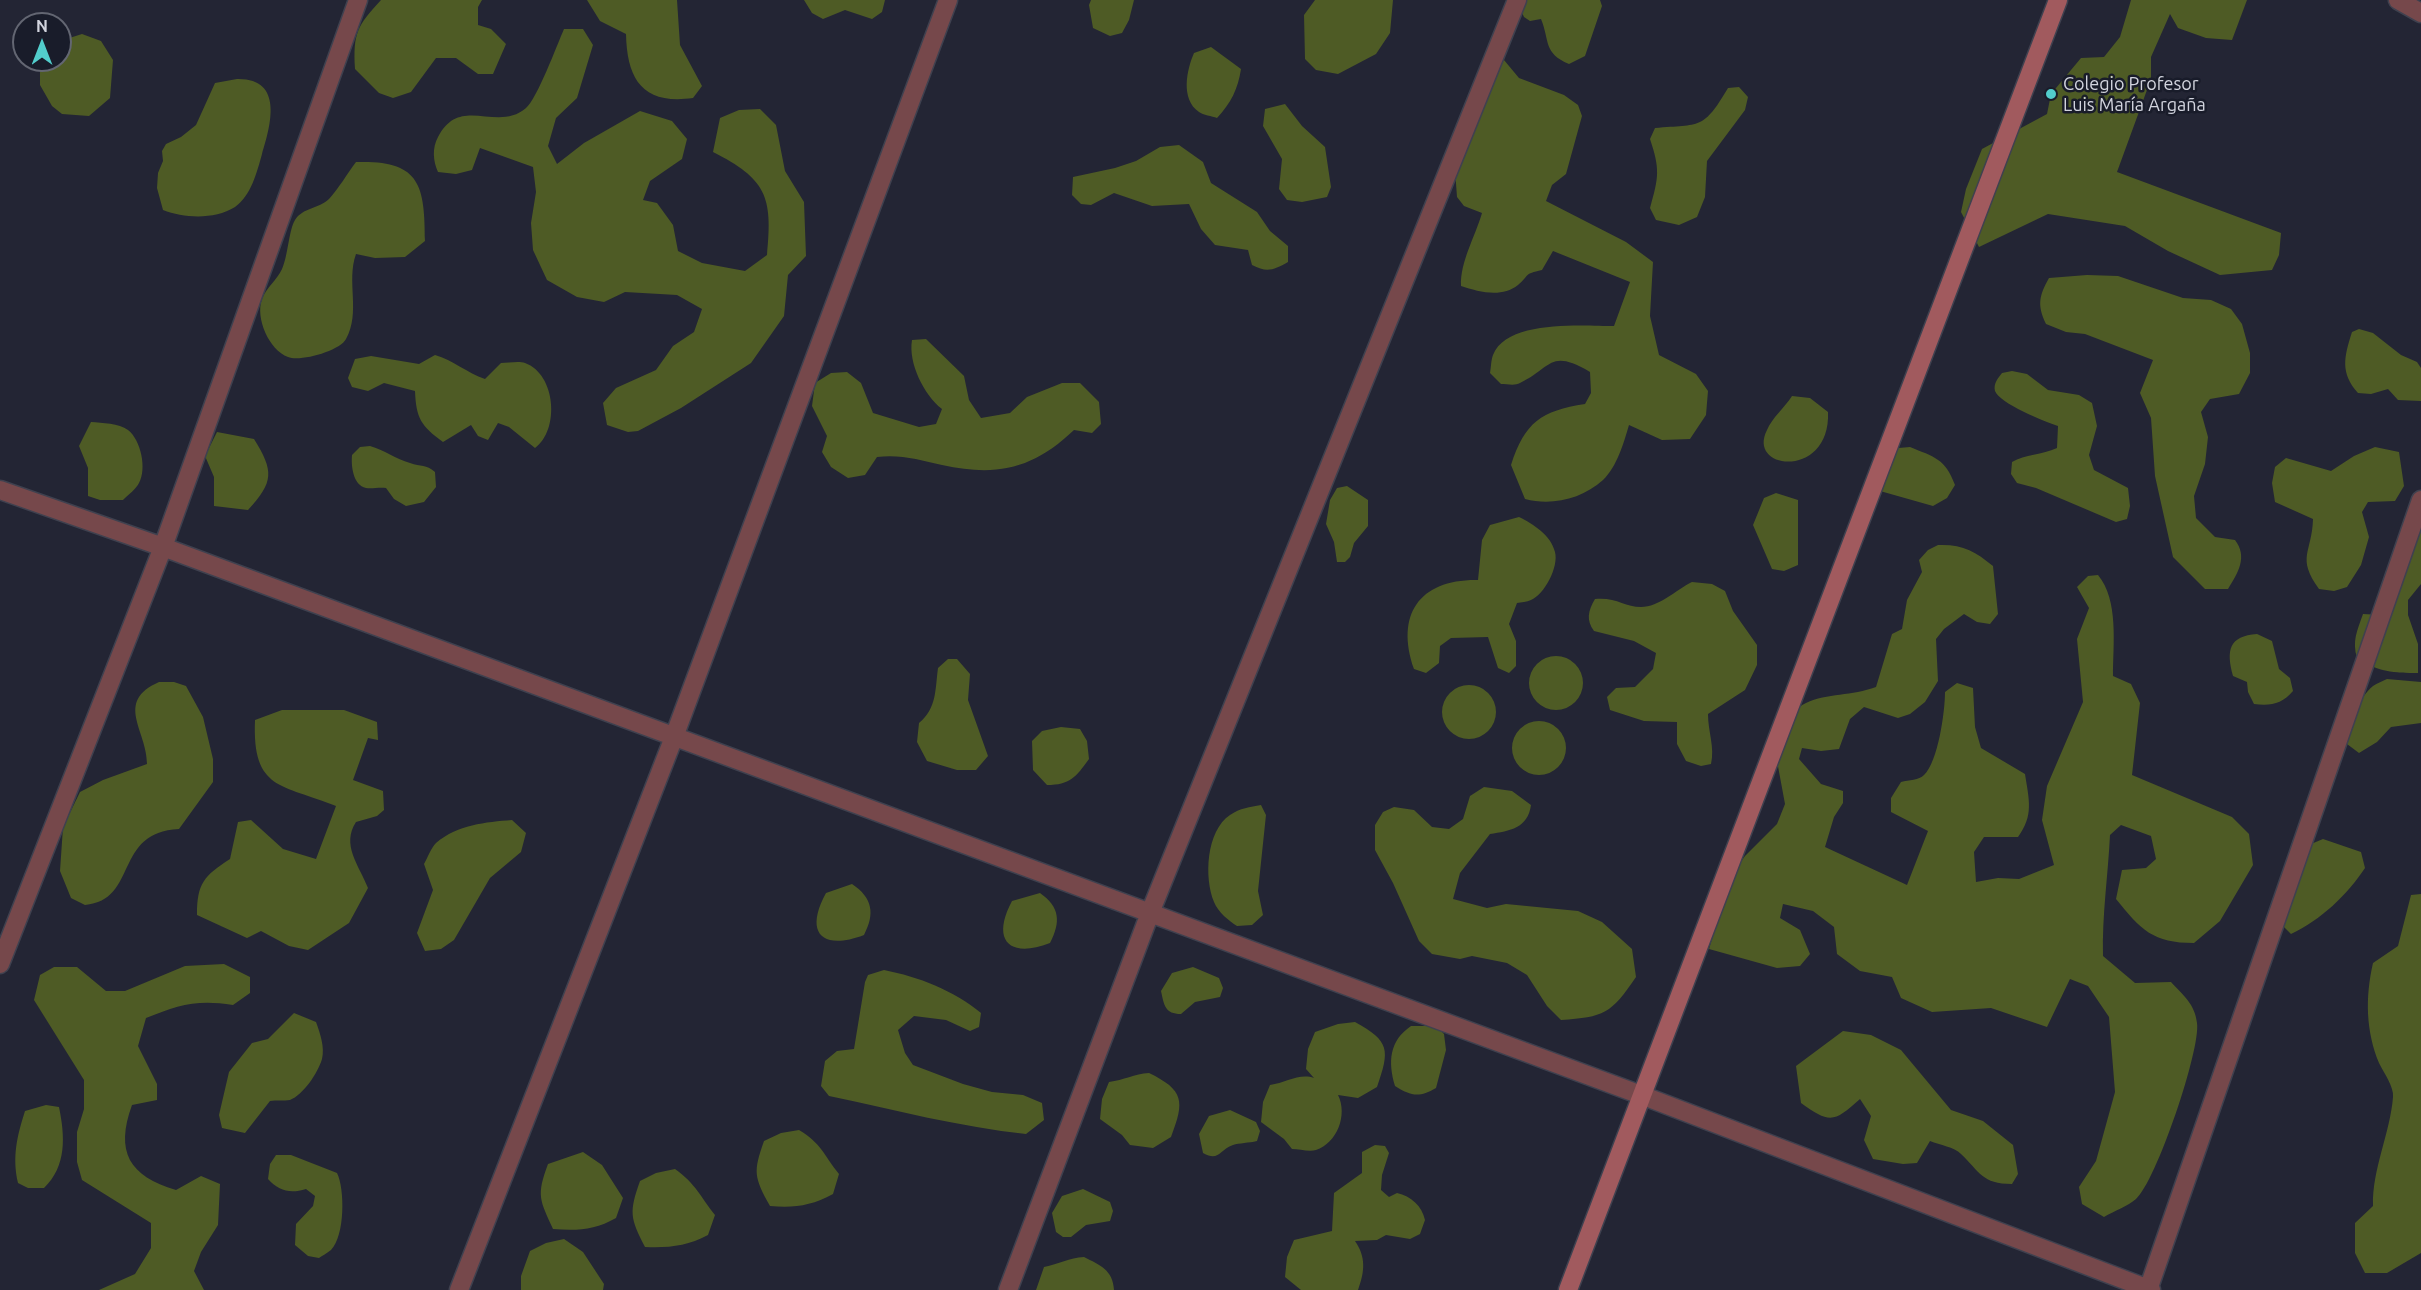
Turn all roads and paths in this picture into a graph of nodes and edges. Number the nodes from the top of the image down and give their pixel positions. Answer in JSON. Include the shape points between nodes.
{"nodes":[{"id":1,"x":358,"y":0,"type":"edge"},
{"id":2,"x":948,"y":0,"type":"edge"},
{"id":3,"x":1517,"y":0,"type":"edge"},
{"id":4,"x":2058,"y":0,"type":"edge"},
{"id":5,"x":2398,"y":0,"type":"edge"},
{"id":6,"x":2421,"y":13,"type":"edge"},
{"id":7,"x":0,"y":490,"type":"edge"},
{"id":8,"x":2421,"y":500,"type":"edge"},
{"id":9,"x":163,"y":547,"type":"junction"},
{"id":10,"x":674,"y":737,"type":"junction"},
{"id":11,"x":1150,"y":914,"type":"junction"},
{"id":12,"x":0,"y":964,"type":"edge"},
{"id":13,"x":1641,"y":1095,"type":"junction"},
{"id":14,"x":459,"y":1290,"type":"edge"},
{"id":15,"x":1008,"y":1290,"type":"edge"},
{"id":16,"x":1568,"y":1290,"type":"edge"},
{"id":17,"x":2149,"y":1290,"type":"edge"}],
"edges":[{"from":1,"to":9,"type":"street"},
{"from":2,"to":10,"type":"street"},
{"from":3,"to":11,"type":"street"},
{"from":4,"to":13,"type":"street"},
{"from":5,"to":6,"type":"street"},
{"from":7,"to":9,"type":"street"},
{"from":8,"to":17,"type":"street"},
{"from":9,"to":10,"type":"street"},
{"from":9,"to":12,"type":"street"},
{"from":10,"to":11,"type":"street"},
{"from":10,"to":14,"type":"street"},
{"from":11,"to":13,"type":"street"},
{"from":11,"to":15,"type":"street"},
{"from":13,"to":16,"type":"street"},
{"from":13,"to":17,"type":"street"}]}
